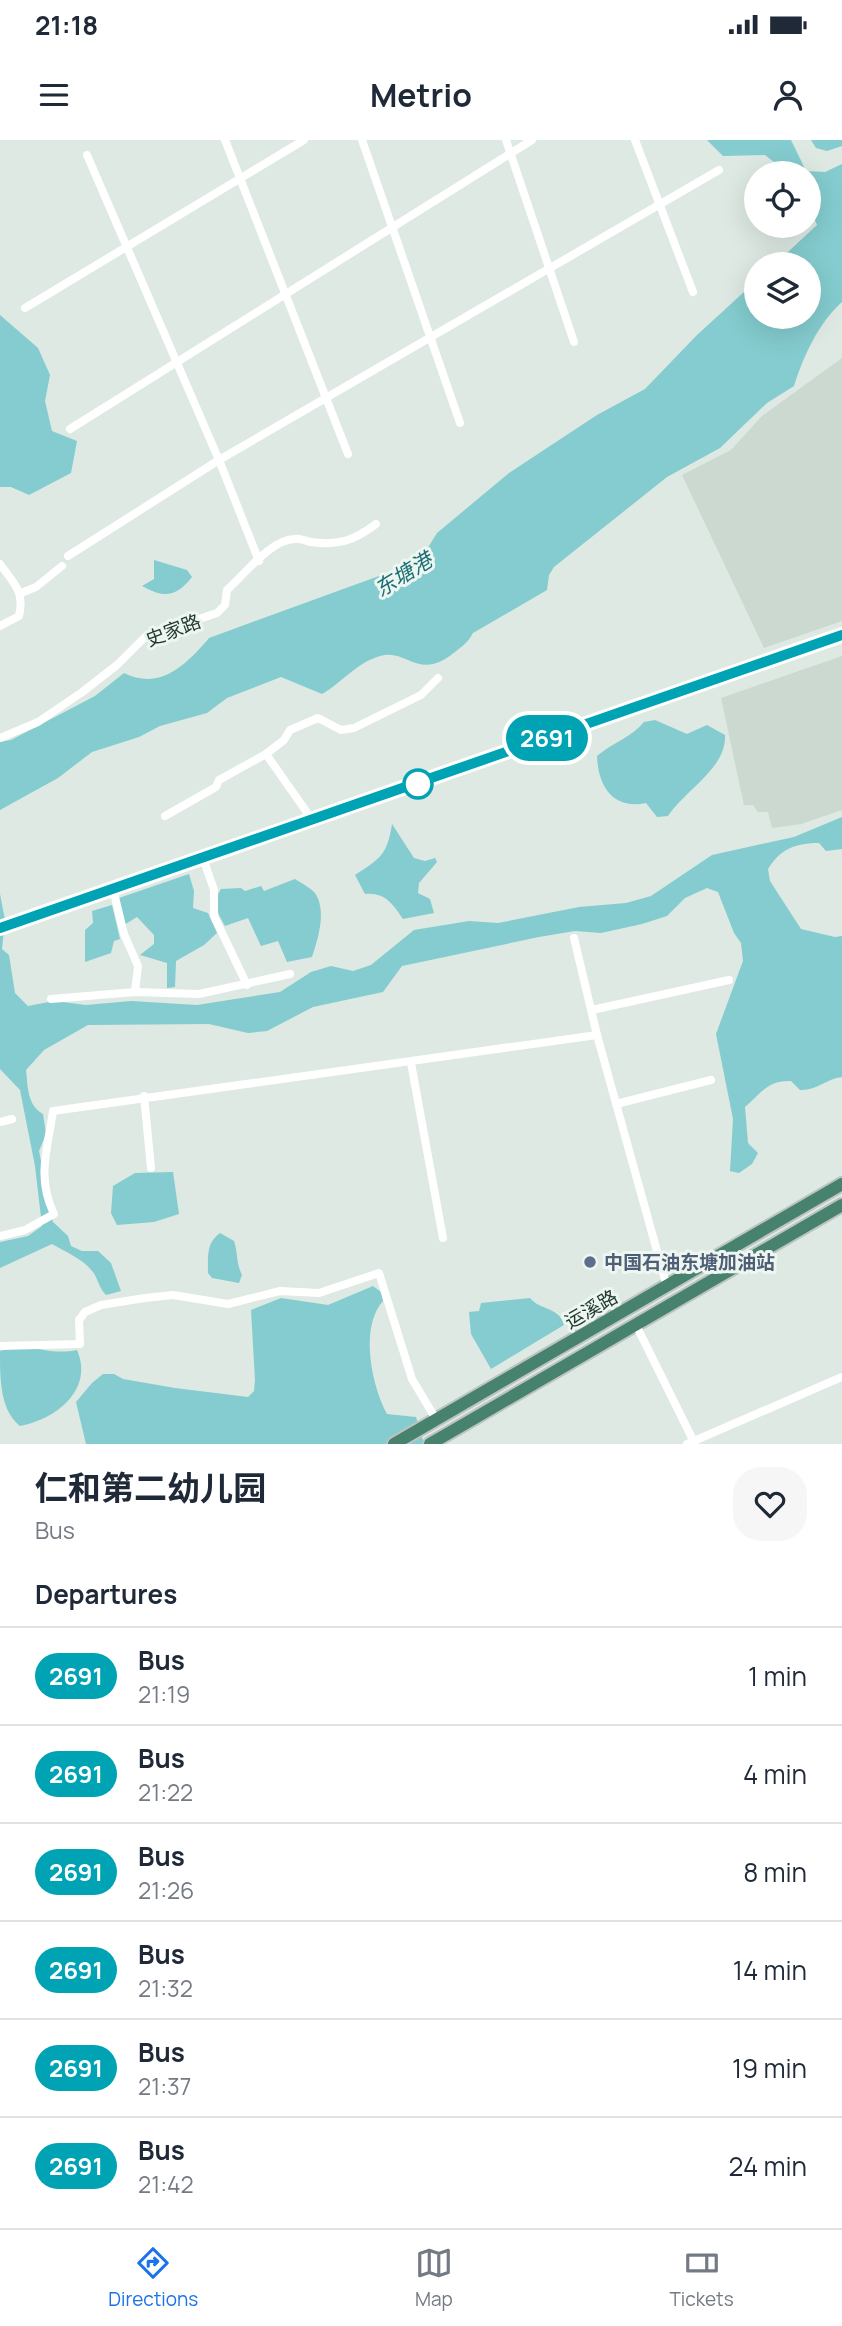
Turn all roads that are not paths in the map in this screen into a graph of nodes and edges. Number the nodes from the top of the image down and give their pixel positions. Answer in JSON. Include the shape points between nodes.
{"nodes":[{"id":1,"x":225,"y":140,"type":"edge"},
{"id":2,"x":304,"y":140,"type":"edge"},
{"id":3,"x":362,"y":140,"type":"edge"},
{"id":4,"x":506,"y":140,"type":"edge"},
{"id":5,"x":532,"y":140,"type":"edge"},
{"id":6,"x":635,"y":140,"type":"edge"},
{"id":7,"x":510,"y":154,"type":"junction"},
{"id":8,"x":87,"y":155,"type":"dead end"},
{"id":9,"x":719,"y":170,"type":"dead end"},
{"id":10,"x":240,"y":179,"type":"junction"},
{"id":11,"x":661,"y":204,"type":"junction"},
{"id":12,"x":393,"y":228,"type":"junction"},
{"id":13,"x":127,"y":247,"type":"junction"},
{"id":14,"x":549,"y":269,"type":"junction"},
{"id":15,"x":693,"y":292,"type":"dead end"},
{"id":16,"x":285,"y":295,"type":"junction"},
{"id":17,"x":24,"y":308,"type":"dead end"},
{"id":18,"x":432,"y":336,"type":"junction"},
{"id":19,"x":575,"y":342,"type":"dead end"},
{"id":20,"x":177,"y":362,"type":"junction"},
{"id":21,"x":326,"y":398,"type":"junction"},
{"id":22,"x":460,"y":423,"type":"dead end"},
{"id":23,"x":69,"y":429,"type":"dead end"},
{"id":24,"x":348,"y":454,"type":"dead end"},
{"id":25,"x":219,"y":460,"type":"junction"},
{"id":26,"x":376,"y":524,"type":"dead end"},
{"id":27,"x":68,"y":556,"type":"dead end"},
{"id":28,"x":258,"y":561,"type":"junction"},
{"id":29,"x":0,"y":564,"type":"edge"},
{"id":30,"x":62,"y":566,"type":"dead end"},
{"id":31,"x":21,"y":593,"type":"junction"},
{"id":32,"x":0,"y":626,"type":"edge"},
{"id":33,"x":842,"y":635,"type":"edge"},
{"id":34,"x":438,"y":678,"type":"dead end"},
{"id":35,"x":0,"y":738,"type":"edge"},
{"id":36,"x":266,"y":754,"type":"junction"},
{"id":37,"x":164,"y":816,"type":"dead end"},
{"id":38,"x":313,"y":821,"type":"junction"},
{"id":39,"x":203,"y":858,"type":"junction"},
{"id":40,"x":113,"y":889,"type":"junction"},
{"id":41,"x":4,"y":928,"type":"edge"},
{"id":42,"x":574,"y":938,"type":"dead end"},
{"id":43,"x":290,"y":974,"type":"dead end"},
{"id":44,"x":729,"y":980,"type":"dead end"},
{"id":45,"x":247,"y":985,"type":"junction"},
{"id":46,"x":135,"y":992,"type":"junction"},
{"id":47,"x":51,"y":999,"type":"dead end"},
{"id":48,"x":592,"y":1010,"type":"junction"},
{"id":49,"x":597,"y":1035,"type":"junction"},
{"id":50,"x":411,"y":1063,"type":"junction"},
{"id":51,"x":711,"y":1080,"type":"dead end"},
{"id":52,"x":144,"y":1096,"type":"junction"},
{"id":53,"x":616,"y":1104,"type":"junction"},
{"id":54,"x":12,"y":1119,"type":"dead end"},
{"id":55,"x":0,"y":1122,"type":"edge"},
{"id":56,"x":151,"y":1168,"type":"dead end"},
{"id":57,"x":842,"y":1184,"type":"edge"},
{"id":58,"x":842,"y":1205,"type":"edge"},
{"id":59,"x":0,"y":1237,"type":"edge"},
{"id":60,"x":443,"y":1238,"type":"dead end"},
{"id":61,"x":667,"y":1287,"type":"junction"},
{"id":62,"x":636,"y":1325,"type":"junction"},
{"id":63,"x":0,"y":1346,"type":"edge"},
{"id":64,"x":842,"y":1377,"type":"edge"},
{"id":65,"x":437,"y":1421,"type":"junction"},
{"id":66,"x":692,"y":1443,"type":"edge"},
{"id":67,"x":394,"y":1444,"type":"edge"},
{"id":68,"x":430,"y":1444,"type":"edge"}],
"edges":[{"from":1,"to":10,"type":"street"},
{"from":2,"to":10,"type":"street"},
{"from":3,"to":12,"type":"street"},
{"from":4,"to":7,"type":"street"},
{"from":5,"to":7,"type":"street"},
{"from":6,"to":11,"type":"street"},
{"from":7,"to":12,"type":"street"},
{"from":7,"to":14,"type":"street"},
{"from":8,"to":13,"type":"street"},
{"from":9,"to":11,"type":"street"},
{"from":10,"to":13,"type":"street"},
{"from":10,"to":16,"type":"street"},
{"from":11,"to":14,"type":"street"},
{"from":11,"to":15,"type":"street"},
{"from":12,"to":16,"type":"street"},
{"from":12,"to":18,"type":"street"},
{"from":13,"to":17,"type":"street"},
{"from":13,"to":20,"type":"street"},
{"from":14,"to":18,"type":"street"},
{"from":14,"to":19,"type":"street"},
{"from":16,"to":20,"type":"street"},
{"from":16,"to":21,"type":"street"},
{"from":18,"to":21,"type":"street"},
{"from":18,"to":22,"type":"street"},
{"from":20,"to":23,"type":"street"},
{"from":20,"to":25,"type":"street"},
{"from":21,"to":24,"type":"street"},
{"from":21,"to":25,"type":"street"},
{"from":25,"to":27,"type":"street"},
{"from":25,"to":28,"type":"street"},
{"from":26,"to":28,"type":"street","name":"史家路","via":[[356,540],[294,538],[267,550]]},
{"from":28,"to":35,"type":"street","name":"史家路","via":[[227,590],[225,605],[217,613],[145,637],[82,693],[38,722]]},
{"from":29,"to":31,"type":"street"},
{"from":30,"to":31,"type":"street"},
{"from":31,"to":32,"type":"street","via":[[19,616]]},
{"from":33,"to":38,"type":"street"},
{"from":34,"to":36,"type":"street","via":[[421,695],[354,728],[341,730],[318,718],[290,730]]},
{"from":36,"to":37,"type":"street"},
{"from":36,"to":38,"type":"street"},
{"from":38,"to":39,"type":"street"},
{"from":39,"to":40,"type":"street"},
{"from":39,"to":45,"type":"street","via":[[214,890],[214,916]]},
{"from":40,"to":41,"type":"street"},
{"from":40,"to":46,"type":"street","via":[[138,966]]},
{"from":42,"to":48,"type":"street"},
{"from":43,"to":45,"type":"street"},
{"from":44,"to":48,"type":"street"},
{"from":45,"to":46,"type":"street","via":[[199,994]]},
{"from":46,"to":47,"type":"street"},
{"from":48,"to":49,"type":"street"},
{"from":49,"to":50,"type":"street"},
{"from":49,"to":53,"type":"street"},
{"from":50,"to":52,"type":"street"},
{"from":50,"to":60,"type":"street"},
{"from":51,"to":53,"type":"street"},
{"from":52,"to":56,"type":"street"},
{"from":52,"to":59,"type":"street","via":[[52,1111],[43,1158],[47,1200],[54,1214]]},
{"from":53,"to":61,"type":"street"},
{"from":54,"to":55,"type":"street"},
{"from":57,"to":61,"type":"highway","name":"运溪路"},
{"from":58,"to":62,"type":"highway","name":"运溪路"},
{"from":61,"to":65,"type":"highway","name":"运溪路"},
{"from":62,"to":66,"type":"street"},
{"from":62,"to":68,"type":"highway","name":"运溪路"},
{"from":63,"to":65,"type":"street","via":[[80,1344],[79,1320],[101,1305],[173,1295],[228,1304],[280,1292],[320,1293],[379,1273],[412,1379]]},
{"from":64,"to":66,"type":"street"},
{"from":65,"to":67,"type":"highway","name":"运溪路"}]}
